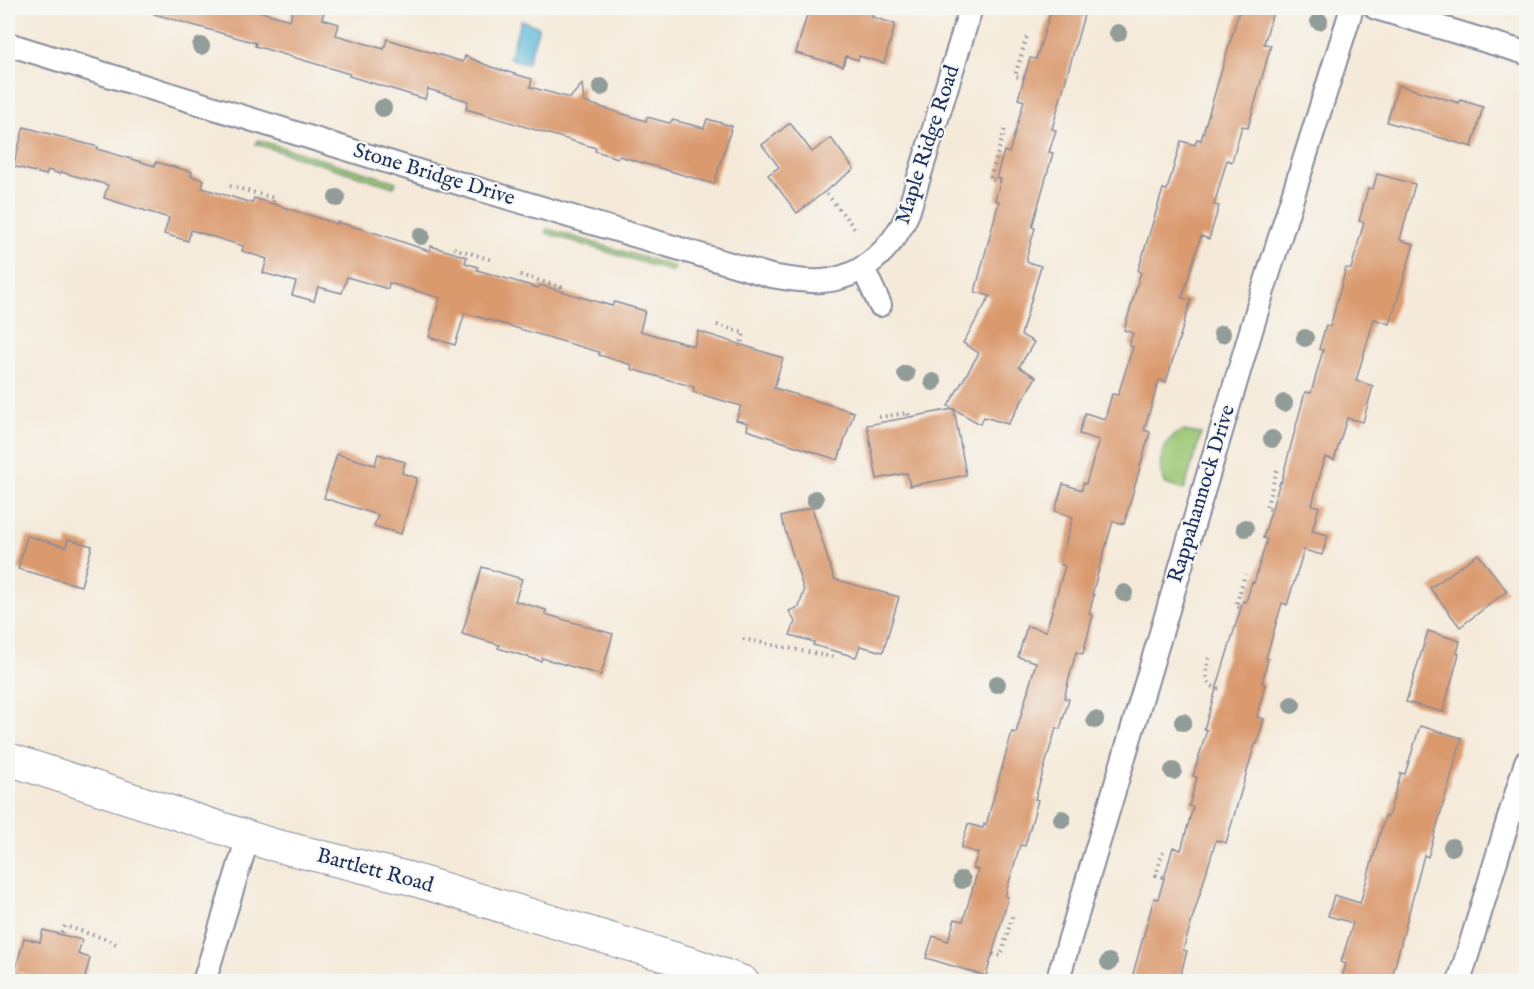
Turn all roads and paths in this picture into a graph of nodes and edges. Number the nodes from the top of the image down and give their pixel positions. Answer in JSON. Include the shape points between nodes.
{"nodes":[{"id":1,"x":971,"y":8,"type":"edge"},
{"id":2,"x":1352,"y":8,"type":"edge"},
{"id":3,"x":1376,"y":8,"type":"edge"},
{"id":4,"x":1027,"y":36,"type":"dead end"},
{"id":5,"x":8,"y":44,"type":"edge"},
{"id":6,"x":1527,"y":53,"type":"edge"},
{"id":7,"x":1023,"y":78,"type":"dead end"},
{"id":8,"x":1005,"y":129,"type":"dead end"},
{"id":9,"x":999,"y":182,"type":"dead end"},
{"id":10,"x":230,"y":186,"type":"dead end"},
{"id":11,"x":827,"y":194,"type":"dead end"},
{"id":12,"x":273,"y":203,"type":"dead end"},
{"id":13,"x":856,"y":230,"type":"dead end"},
{"id":14,"x":454,"y":248,"type":"dead end"},
{"id":15,"x":492,"y":260,"type":"dead end"},
{"id":16,"x":862,"y":268,"type":"junction"},
{"id":17,"x":520,"y":275,"type":"dead end"},
{"id":18,"x":561,"y":290,"type":"dead end"},
{"id":19,"x":880,"y":305,"type":"dead end"},
{"id":20,"x":717,"y":325,"type":"dead end"},
{"id":21,"x":740,"y":347,"type":"dead end"},
{"id":22,"x":909,"y":416,"type":"dead end"},
{"id":23,"x":879,"y":417,"type":"dead end"},
{"id":24,"x":1277,"y":470,"type":"dead end"},
{"id":25,"x":1270,"y":509,"type":"dead end"},
{"id":26,"x":1245,"y":574,"type":"dead end"},
{"id":27,"x":1239,"y":607,"type":"dead end"},
{"id":28,"x":743,"y":639,"type":"dead end"},
{"id":29,"x":837,"y":658,"type":"dead end"},
{"id":30,"x":1209,"y":658,"type":"dead end"},
{"id":31,"x":1219,"y":689,"type":"dead end"},
{"id":32,"x":8,"y":759,"type":"edge"},
{"id":33,"x":1527,"y":762,"type":"edge"},
{"id":34,"x":248,"y":837,"type":"junction"},
{"id":35,"x":1163,"y":852,"type":"dead end"},
{"id":36,"x":1163,"y":877,"type":"dead end"},
{"id":37,"x":1013,"y":914,"type":"dead end"},
{"id":38,"x":62,"y":933,"type":"dead end"},
{"id":39,"x":118,"y":945,"type":"dead end"},
{"id":40,"x":993,"y":954,"type":"dead end"},
{"id":41,"x":204,"y":981,"type":"edge"},
{"id":42,"x":743,"y":981,"type":"edge"},
{"id":43,"x":1057,"y":981,"type":"edge"},
{"id":44,"x":1459,"y":981,"type":"edge"}],
"edges":[{"from":1,"to":16,"type":"street","name":"Maple Ridge Road","via":[[900,233],[883,253]]},
{"from":2,"to":43,"type":"street","name":"Rappahannock Drive","via":[[1255,317]]},
{"from":3,"to":6,"type":"street"},
{"from":4,"to":7,"type":"path","via":[[1015,76]]},
{"from":5,"to":16,"type":"street","name":"Stone Bridge Drive","via":[[771,276],[823,281]]},
{"from":8,"to":9,"type":"path","via":[[990,179]]},
{"from":10,"to":12,"type":"path","via":[[274,198]]},
{"from":11,"to":13,"type":"path"},
{"from":14,"to":15,"type":"path"},
{"from":16,"to":19,"type":"street"},
{"from":17,"to":18,"type":"path","via":[[561,286]]},
{"from":20,"to":21,"type":"path","via":[[744,333]]},
{"from":22,"to":23,"type":"path","via":[[908,413]]},
{"from":24,"to":25,"type":"path","via":[[1266,508]]},
{"from":26,"to":27,"type":"path","via":[[1236,606]]},
{"from":28,"to":29,"type":"path"},
{"from":30,"to":31,"type":"path","via":[[1208,682]]},
{"from":32,"to":34,"type":"main road","name":"Bartlett Road"},
{"from":33,"to":44,"type":"street"},
{"from":34,"to":41,"type":"street"},
{"from":34,"to":42,"type":"main road","name":"Bartlett Road","via":[[419,882]]},
{"from":35,"to":36,"type":"path","via":[[1156,875]]},
{"from":37,"to":40,"type":"path","via":[[1001,956]]},
{"from":38,"to":39,"type":"path","via":[[65,926]]}]}
